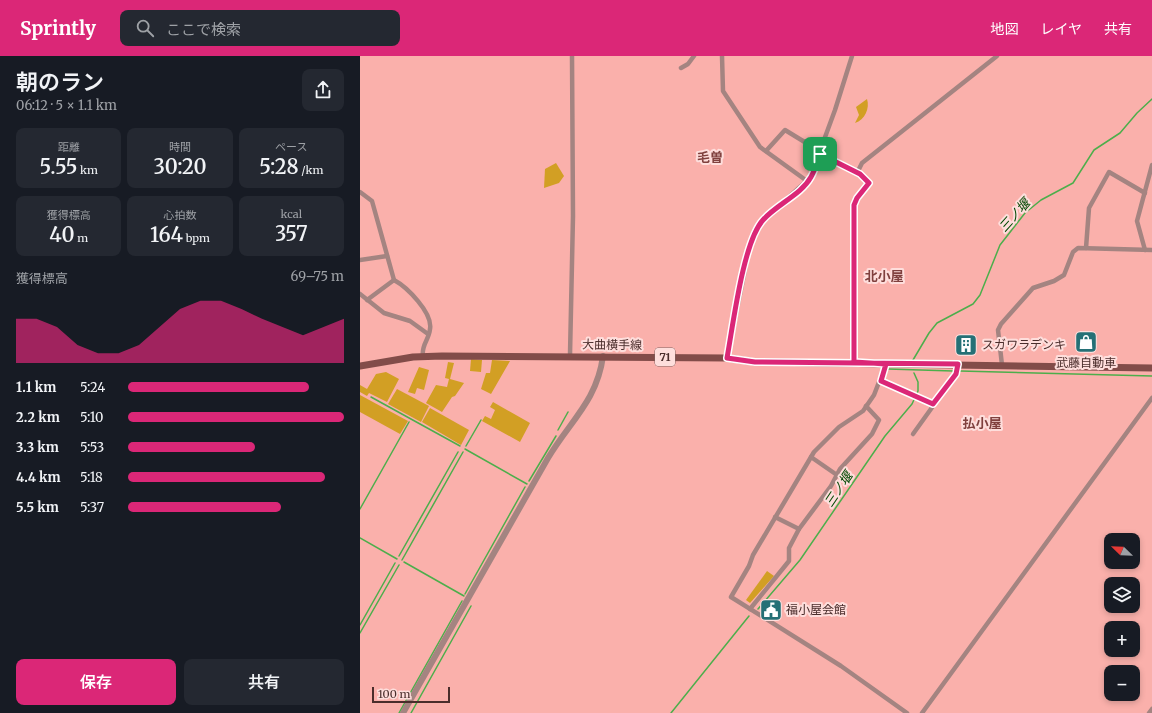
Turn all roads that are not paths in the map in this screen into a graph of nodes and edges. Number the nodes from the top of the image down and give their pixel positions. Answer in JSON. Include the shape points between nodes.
{"nodes":[{"id":1,"x":572,"y":56,"type":"edge"},
{"id":2,"x":694,"y":56,"type":"edge"},
{"id":3,"x":722,"y":56,"type":"edge"},
{"id":4,"x":852,"y":56,"type":"edge"},
{"id":5,"x":997,"y":56,"type":"edge"},
{"id":6,"x":681,"y":68,"type":"dead end"},
{"id":7,"x":766,"y":151,"type":"junction"},
{"id":8,"x":820,"y":153,"type":"junction"},
{"id":9,"x":1152,"y":164,"type":"edge"},
{"id":10,"x":857,"y":173,"type":"junction"},
{"id":11,"x":807,"y":181,"type":"junction"},
{"id":12,"x":360,"y":192,"type":"edge"},
{"id":13,"x":1145,"y":193,"type":"junction"},
{"id":14,"x":1086,"y":248,"type":"junction"},
{"id":15,"x":1145,"y":250,"type":"junction"},
{"id":16,"x":1152,"y":251,"type":"edge"},
{"id":17,"x":387,"y":256,"type":"junction"},
{"id":18,"x":360,"y":260,"type":"edge"},
{"id":19,"x":394,"y":280,"type":"junction"},
{"id":20,"x":360,"y":294,"type":"edge"},
{"id":21,"x":368,"y":300,"type":"junction"},
{"id":22,"x":428,"y":334,"type":"junction"},
{"id":23,"x":570,"y":355,"type":"junction"},
{"id":24,"x":423,"y":356,"type":"junction"},
{"id":25,"x":603,"y":356,"type":"junction"},
{"id":26,"x":727,"y":358,"type":"junction"},
{"id":27,"x":854,"y":362,"type":"junction"},
{"id":28,"x":886,"y":364,"type":"junction"},
{"id":29,"x":958,"y":364,"type":"junction"},
{"id":30,"x":1002,"y":365,"type":"junction"},
{"id":31,"x":360,"y":366,"type":"edge"},
{"id":32,"x":1152,"y":368,"type":"edge"},
{"id":33,"x":881,"y":381,"type":"junction"},
{"id":34,"x":1152,"y":398,"type":"edge"},
{"id":35,"x":933,"y":404,"type":"junction"},
{"id":36,"x":866,"y":406,"type":"junction"},
{"id":37,"x":913,"y":434,"type":"dead end"},
{"id":38,"x":811,"y":457,"type":"junction"},
{"id":39,"x":837,"y":475,"type":"junction"},
{"id":40,"x":775,"y":517,"type":"junction"},
{"id":41,"x":799,"y":529,"type":"junction"},
{"id":42,"x":750,"y":609,"type":"junction"},
{"id":43,"x":1152,"y":709,"type":"edge"},
{"id":44,"x":404,"y":713,"type":"edge"},
{"id":45,"x":907,"y":713,"type":"edge"},
{"id":46,"x":922,"y":713,"type":"edge"},
{"id":47,"x":1149,"y":713,"type":"edge"}],
"edges":[{"from":1,"to":23,"type":"street","via":[[573,216]]},
{"from":2,"to":6,"type":"street"},
{"from":3,"to":7,"type":"street","via":[[723,91],[760,147]]},
{"from":4,"to":8,"type":"street"},
{"from":5,"to":10,"type":"street","via":[[862,163]]},
{"from":7,"to":8,"type":"street","via":[[785,130]]},
{"from":7,"to":11,"type":"street"},
{"from":8,"to":10,"type":"street"},
{"from":8,"to":11,"type":"street"},
{"from":9,"to":13,"type":"street"},
{"from":10,"to":27,"type":"street","via":[[869,183],[854,205]]},
{"from":11,"to":26,"type":"street","via":[[756,229],[743,272]]},
{"from":12,"to":17,"type":"street","via":[[372,201]]},
{"from":13,"to":14,"type":"street","via":[[1109,172],[1089,208]]},
{"from":13,"to":15,"type":"street","via":[[1137,221]]},
{"from":14,"to":15,"type":"street"},
{"from":14,"to":30,"type":"street","via":[[1078,248],[1073,252],[1064,276],[1033,288],[1001,324],[998,330]]},
{"from":15,"to":16,"type":"street"},
{"from":17,"to":18,"type":"street"},
{"from":17,"to":19,"type":"street"},
{"from":19,"to":21,"type":"street"},
{"from":19,"to":22,"type":"street","via":[[409,289],[417,300],[429,324]]},
{"from":20,"to":21,"type":"street"},
{"from":21,"to":22,"type":"street","via":[[384,313],[410,321]]},
{"from":22,"to":24,"type":"street","via":[[422,350]]},
{"from":23,"to":24,"type":"main road","name":"大曲横手線","number":"71"},
{"from":23,"to":25,"type":"main road","name":"大曲横手線","number":"71"},
{"from":24,"to":31,"type":"main road","name":"大曲横手線","number":"71"},
{"from":25,"to":26,"type":"main road","name":"大曲横手線","number":"71"},
{"from":25,"to":44,"type":"street","via":[[601,373],[591,397],[550,456]]},
{"from":26,"to":27,"type":"main road","name":"大曲横手線","number":"71","via":[[755,362]]},
{"from":27,"to":28,"type":"main road","name":"大曲横手線","number":"71"},
{"from":28,"to":29,"type":"main road","name":"大曲横手線","number":"71"},
{"from":28,"to":33,"type":"street"},
{"from":29,"to":30,"type":"main road","name":"大曲横手線","number":"71"},
{"from":29,"to":35,"type":"street","via":[[956,374]]},
{"from":30,"to":32,"type":"main road","name":"大曲横手線","number":"71"},
{"from":33,"to":35,"type":"street"},
{"from":33,"to":36,"type":"street"},
{"from":34,"to":46,"type":"street"},
{"from":35,"to":37,"type":"street"},
{"from":36,"to":38,"type":"street","via":[[863,411],[839,427]]},
{"from":36,"to":39,"type":"street","via":[[876,415],[878,424]]},
{"from":38,"to":39,"type":"street"},
{"from":38,"to":40,"type":"street"},
{"from":39,"to":41,"type":"street"},
{"from":40,"to":41,"type":"street"},
{"from":40,"to":42,"type":"street","via":[[731,596]]},
{"from":41,"to":42,"type":"street","via":[[789,548],[789,561]]},
{"from":42,"to":45,"type":"street","via":[[840,666]]},
{"from":43,"to":47,"type":"street"}]}
